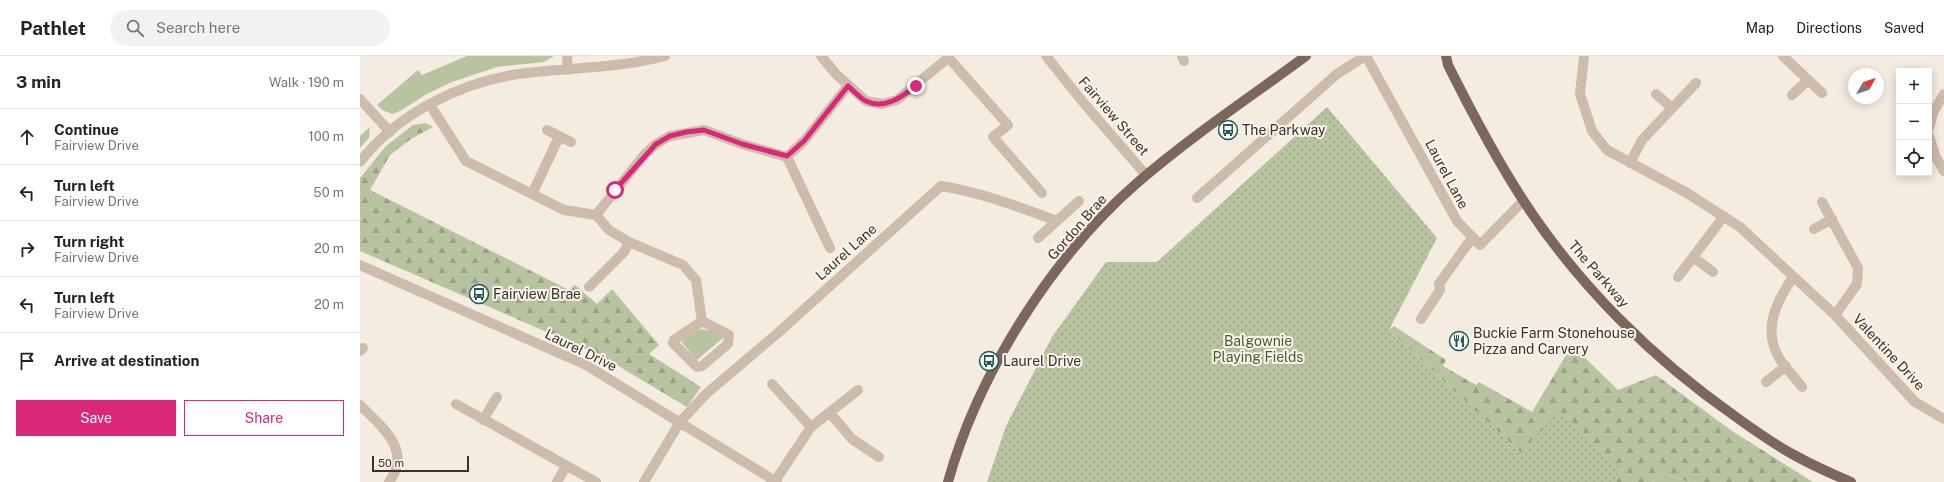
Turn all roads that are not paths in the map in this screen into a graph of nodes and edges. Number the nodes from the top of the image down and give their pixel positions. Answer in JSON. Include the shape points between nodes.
{"nodes":[{"id":1,"x":567,"y":56,"type":"edge"},
{"id":2,"x":665,"y":56,"type":"edge"},
{"id":3,"x":821,"y":56,"type":"edge"},
{"id":4,"x":1046,"y":56,"type":"edge"},
{"id":5,"x":1306,"y":56,"type":"edge"},
{"id":6,"x":1365,"y":56,"type":"edge"},
{"id":7,"x":1440,"y":56,"type":"edge"},
{"id":8,"x":1584,"y":56,"type":"edge"},
{"id":9,"x":1783,"y":56,"type":"edge"},
{"id":10,"x":948,"y":57,"type":"edge"},
{"id":11,"x":1447,"y":61,"type":"edge"},
{"id":12,"x":568,"y":70,"type":"junction"},
{"id":13,"x":1808,"y":80,"type":"junction"},
{"id":14,"x":1696,"y":83,"type":"dead end"},
{"id":15,"x":848,"y":86,"type":"junction"},
{"id":16,"x":1822,"y":93,"type":"dead end"},
{"id":17,"x":1656,"y":94,"type":"dead end"},
{"id":18,"x":1944,"y":94,"type":"edge"},
{"id":19,"x":1792,"y":96,"type":"dead end"},
{"id":20,"x":360,"y":99,"type":"edge"},
{"id":21,"x":430,"y":105,"type":"junction"},
{"id":22,"x":1672,"y":108,"type":"junction"},
{"id":23,"x":1932,"y":117,"type":"edge"},
{"id":24,"x":547,"y":130,"type":"dead end"},
{"id":25,"x":390,"y":132,"type":"junction"},
{"id":26,"x":559,"y":137,"type":"junction"},
{"id":27,"x":1930,"y":140,"type":"edge"},
{"id":28,"x":571,"y":142,"type":"dead end"},
{"id":29,"x":787,"y":156,"type":"junction"},
{"id":30,"x":360,"y":162,"type":"edge"},
{"id":31,"x":1630,"y":163,"type":"junction"},
{"id":32,"x":1944,"y":171,"type":"edge"},
{"id":33,"x":1146,"y":175,"type":"junction"},
{"id":34,"x":1042,"y":193,"type":"dead end"},
{"id":35,"x":532,"y":194,"type":"junction"},
{"id":36,"x":1197,"y":198,"type":"dead end"},
{"id":37,"x":1079,"y":201,"type":"dead end"},
{"id":38,"x":1524,"y":201,"type":"junction"},
{"id":39,"x":1822,"y":202,"type":"dead end"},
{"id":40,"x":596,"y":214,"type":"junction"},
{"id":41,"x":1724,"y":216,"type":"junction"},
{"id":42,"x":1832,"y":220,"type":"junction"},
{"id":43,"x":1057,"y":221,"type":"junction"},
{"id":44,"x":1814,"y":229,"type":"dead end"},
{"id":45,"x":1038,"y":238,"type":"dead end"},
{"id":46,"x":1472,"y":238,"type":"junction"},
{"id":47,"x":629,"y":242,"type":"junction"},
{"id":48,"x":830,"y":248,"type":"dead end"},
{"id":49,"x":1693,"y":256,"type":"junction"},
{"id":50,"x":360,"y":265,"type":"edge"},
{"id":51,"x":1713,"y":272,"type":"dead end"},
{"id":52,"x":1678,"y":277,"type":"dead end"},
{"id":53,"x":1793,"y":277,"type":"junction"},
{"id":54,"x":589,"y":288,"type":"dead end"},
{"id":55,"x":1835,"y":316,"type":"junction"},
{"id":56,"x":1421,"y":319,"type":"dead end"},
{"id":57,"x":702,"y":321,"type":"junction"},
{"id":58,"x":1786,"y":366,"type":"junction"},
{"id":59,"x":1766,"y":382,"type":"dead end"},
{"id":60,"x":772,"y":384,"type":"dead end"},
{"id":61,"x":1802,"y":387,"type":"dead end"},
{"id":62,"x":858,"y":390,"type":"dead end"},
{"id":63,"x":497,"y":397,"type":"dead end"},
{"id":64,"x":456,"y":404,"type":"dead end"},
{"id":65,"x":360,"y":405,"type":"edge"},
{"id":66,"x":830,"y":412,"type":"junction"},
{"id":67,"x":1944,"y":419,"type":"edge"},
{"id":68,"x":483,"y":420,"type":"junction"},
{"id":69,"x":680,"y":422,"type":"junction"},
{"id":70,"x":811,"y":428,"type":"junction"},
{"id":71,"x":879,"y":457,"type":"dead end"},
{"id":72,"x":566,"y":466,"type":"junction"},
{"id":73,"x":776,"y":481,"type":"edge"},
{"id":74,"x":389,"y":482,"type":"edge"},
{"id":75,"x":557,"y":482,"type":"edge"},
{"id":76,"x":596,"y":482,"type":"edge"},
{"id":77,"x":644,"y":482,"type":"edge"},
{"id":78,"x":948,"y":482,"type":"edge"},
{"id":79,"x":1851,"y":482,"type":"edge"}],
"edges":[{"from":1,"to":12,"type":"street"},
{"from":2,"to":12,"type":"street","via":[[640,63]]},
{"from":3,"to":15,"type":"street"},
{"from":4,"to":33,"type":"street","name":"Fairview Street"},
{"from":5,"to":33,"type":"main road","name":"Gordon Brae"},
{"from":6,"to":36,"type":"street","name":"Laurel Lane","via":[[1336,74]]},
{"from":6,"to":46,"type":"street","name":"Laurel Lane","via":[[1457,221]]},
{"from":7,"to":11,"type":"main road","name":"The Parkway"},
{"from":8,"to":31,"type":"street","name":"Valentine Drive","via":[[1580,94],[1592,131],[1607,150]]},
{"from":9,"to":13,"type":"street"},
{"from":10,"to":15,"type":"street","via":[[897,100],[882,104],[866,101]]},
{"from":10,"to":34,"type":"street","via":[[1008,125],[993,137]]},
{"from":11,"to":38,"type":"main road","name":"The Parkway","via":[[1479,126]]},
{"from":12,"to":21,"type":"street","via":[[518,74],[475,84]]},
{"from":13,"to":16,"type":"street"},
{"from":13,"to":19,"type":"street"},
{"from":14,"to":22,"type":"street"},
{"from":15,"to":29,"type":"street","via":[[804,141]]},
{"from":17,"to":22,"type":"street"},
{"from":18,"to":23,"type":"street"},
{"from":20,"to":25,"type":"street"},
{"from":21,"to":25,"type":"street"},
{"from":21,"to":35,"type":"street","via":[[466,160]]},
{"from":22,"to":31,"type":"street","via":[[1642,140]]},
{"from":24,"to":26,"type":"street"},
{"from":25,"to":30,"type":"street"},
{"from":26,"to":28,"type":"street"},
{"from":26,"to":35,"type":"street"},
{"from":27,"to":32,"type":"street"},
{"from":29,"to":40,"type":"street","via":[[742,144],[704,130],[670,136],[656,144],[644,156]]},
{"from":29,"to":48,"type":"street"},
{"from":31,"to":41,"type":"street","name":"Valentine Drive"},
{"from":33,"to":78,"type":"main road","name":"Gordon Brae","via":[[1107,212],[1075,248],[1020,322],[986,385]]},
{"from":35,"to":40,"type":"street","via":[[564,210]]},
{"from":37,"to":43,"type":"street"},
{"from":38,"to":46,"type":"street","via":[[1480,245]]},
{"from":38,"to":79,"type":"main road","name":"The Parkway","via":[[1581,277],[1620,320],[1661,358],[1753,429],[1793,455]]},
{"from":39,"to":42,"type":"street","name":"Valentine Drive"},
{"from":40,"to":47,"type":"street","via":[[609,230]]},
{"from":41,"to":49,"type":"street"},
{"from":41,"to":53,"type":"street","name":"Valentine Drive","via":[[1755,240]]},
{"from":42,"to":44,"type":"street"},
{"from":42,"to":55,"type":"street","name":"Valentine Drive","via":[[1858,268],[1857,284]]},
{"from":43,"to":45,"type":"street"},
{"from":43,"to":69,"type":"street","name":"Laurel Lane","via":[[1022,208],[941,186],[706,394]]},
{"from":46,"to":56,"type":"street","via":[[1439,284],[1440,290]]},
{"from":47,"to":54,"type":"street","via":[[624,252]]},
{"from":47,"to":57,"type":"street","via":[[683,265],[696,280]]},
{"from":49,"to":51,"type":"street"},
{"from":49,"to":52,"type":"street"},
{"from":50,"to":69,"type":"street","name":"Laurel Drive","via":[[586,365]]},
{"from":53,"to":55,"type":"street","name":"Valentine Drive"},
{"from":53,"to":58,"type":"street","via":[[1776,305],[1772,320],[1773,341],[1778,357]]},
{"from":55,"to":67,"type":"street","name":"Valentine Drive","via":[[1916,402]]},
{"from":57,"to":57,"type":"street","via":[[729,335],[730,340],[702,366],[697,367],[673,343]]},
{"from":58,"to":59,"type":"street"},
{"from":58,"to":61,"type":"street"},
{"from":60,"to":70,"type":"street"},
{"from":62,"to":66,"type":"street"},
{"from":63,"to":68,"type":"street"},
{"from":64,"to":68,"type":"street"},
{"from":65,"to":74,"type":"street","via":[[391,436],[396,449],[397,461],[394,475]]},
{"from":66,"to":70,"type":"street"},
{"from":66,"to":71,"type":"street","via":[[852,439]]},
{"from":68,"to":72,"type":"street"},
{"from":69,"to":73,"type":"street","name":"Laurel Drive"},
{"from":69,"to":77,"type":"street"},
{"from":70,"to":73,"type":"street"},
{"from":72,"to":75,"type":"street"},
{"from":72,"to":76,"type":"street"}]}
